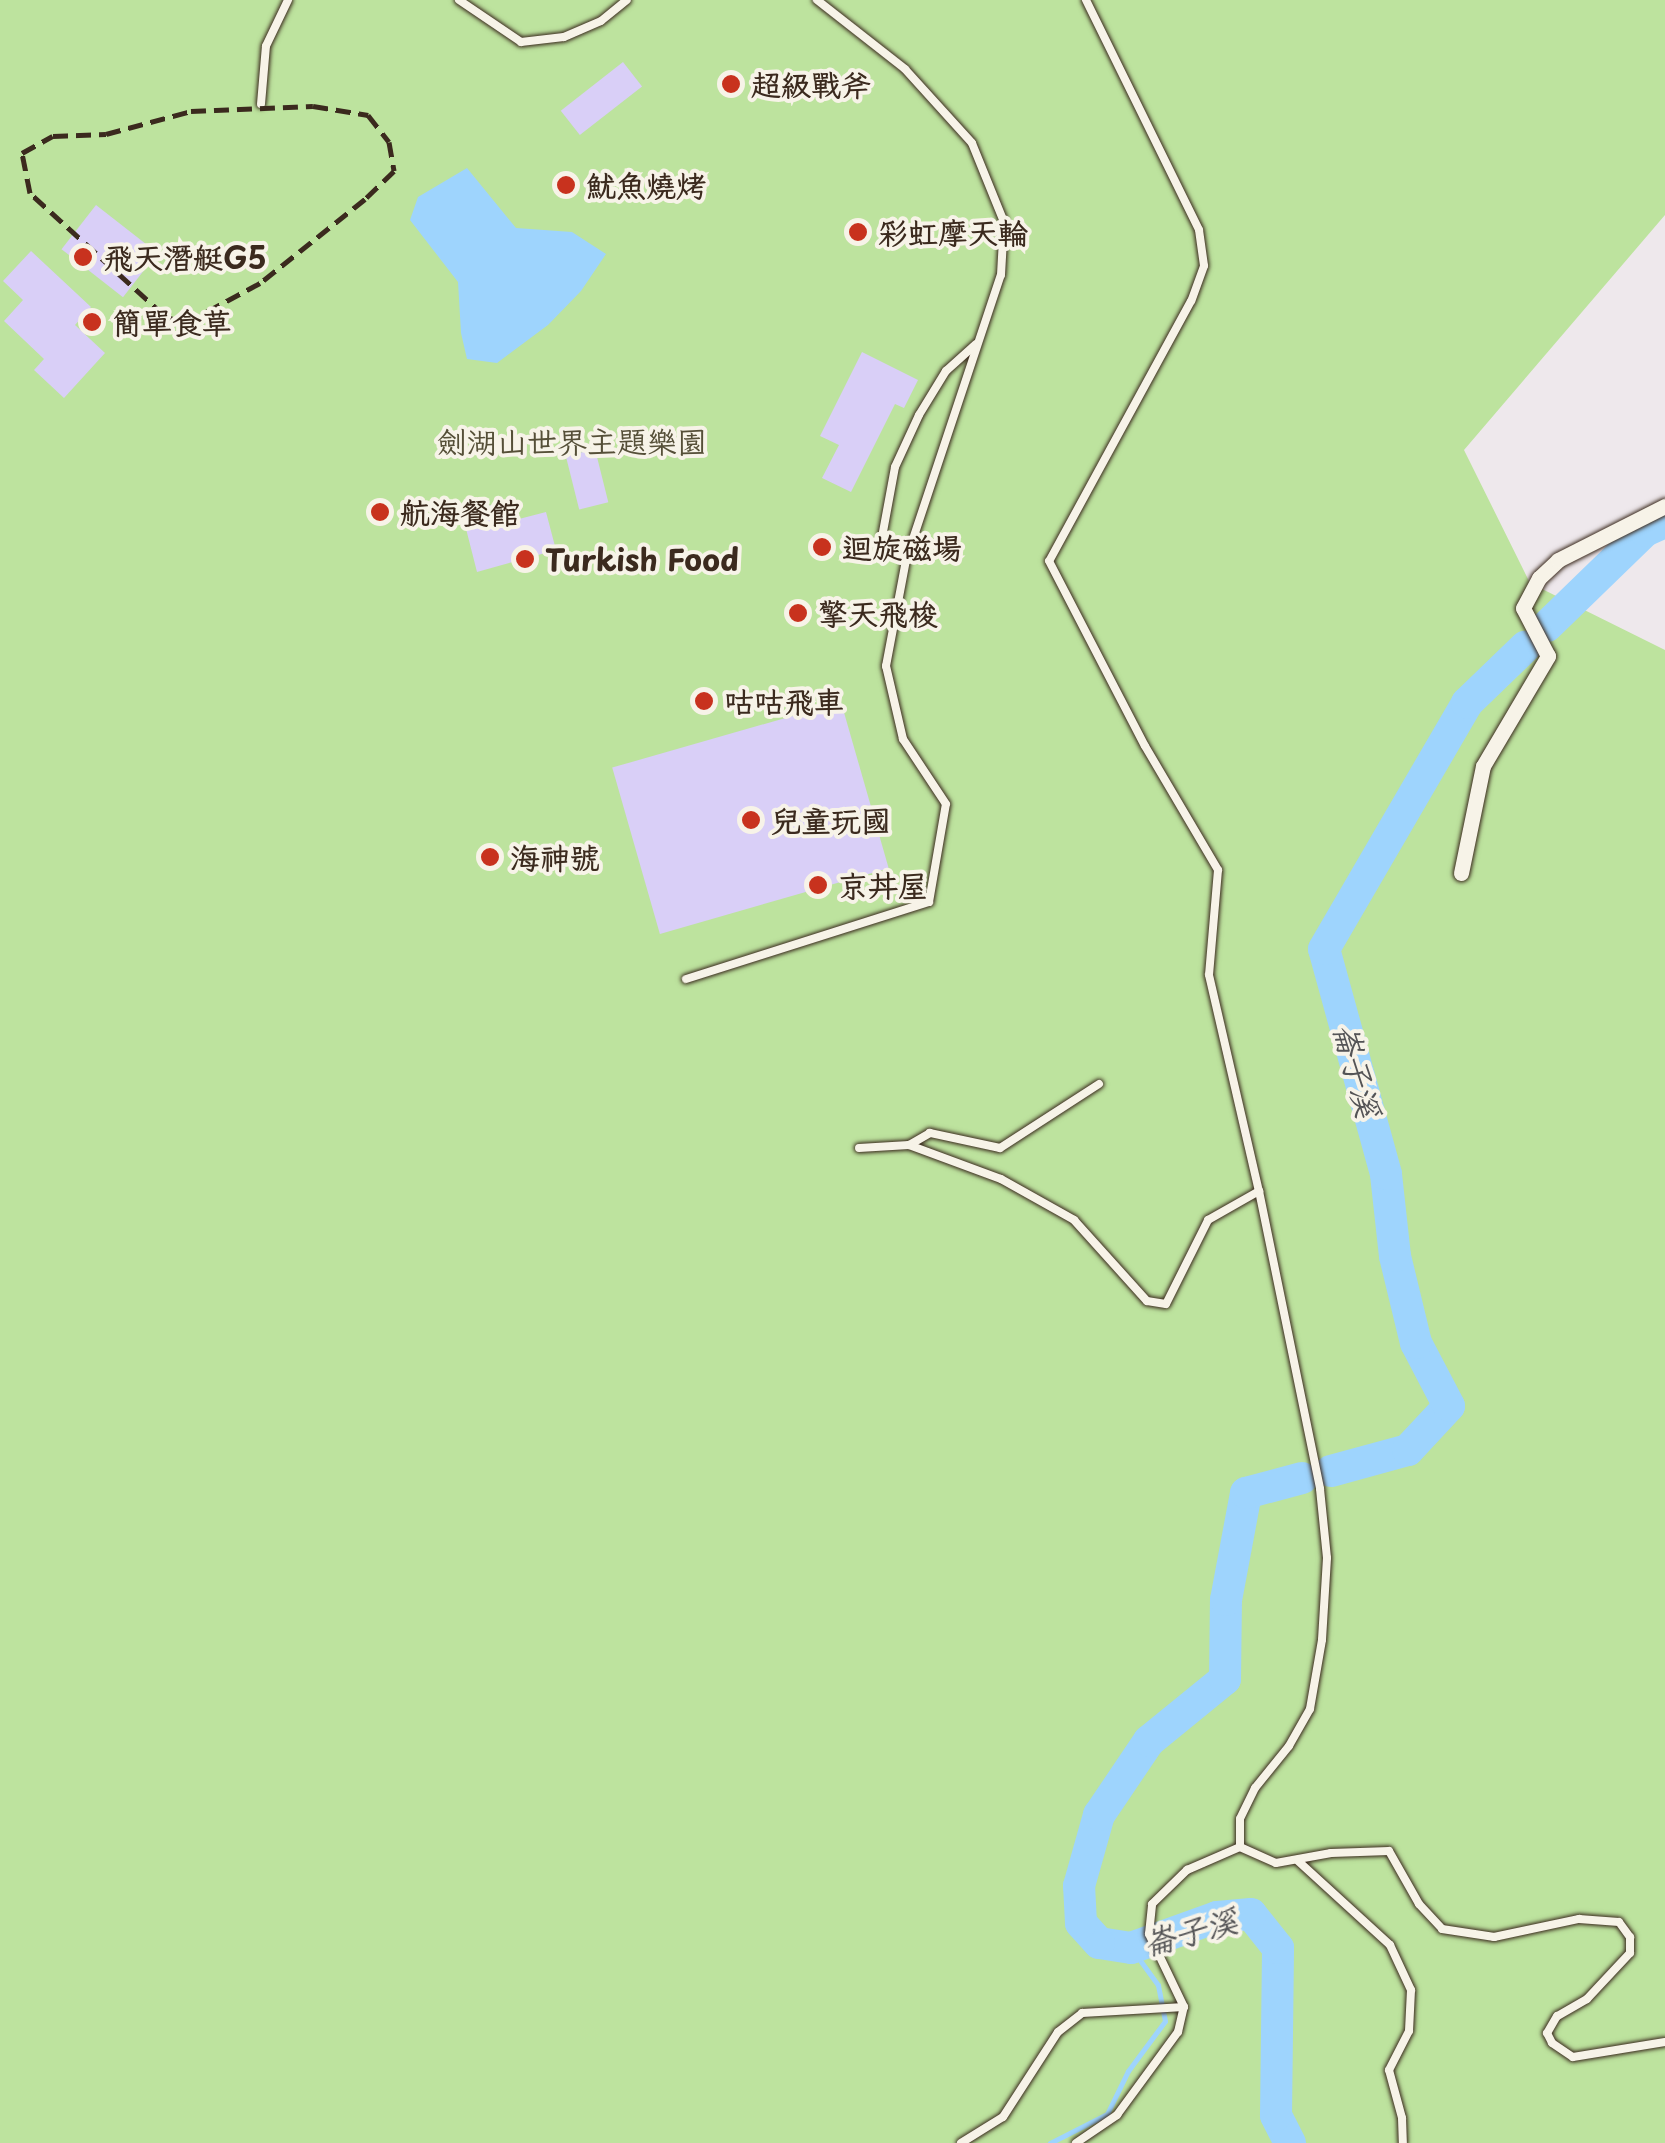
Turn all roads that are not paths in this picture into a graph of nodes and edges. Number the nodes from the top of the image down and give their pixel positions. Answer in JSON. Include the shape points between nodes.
{"nodes":[{"id":1,"x":288,"y":0,"type":"edge"},
{"id":2,"x":460,"y":0,"type":"edge"},
{"id":3,"x":627,"y":0,"type":"edge"},
{"id":4,"x":816,"y":0,"type":"edge"},
{"id":5,"x":1086,"y":0,"type":"edge"},
{"id":6,"x":261,"y":104,"type":"dead end"},
{"id":7,"x":979,"y":341,"type":"junction"},
{"id":8,"x":1665,"y":506,"type":"edge"},
{"id":9,"x":880,"y":548,"type":"dead end"},
{"id":10,"x":1461,"y":873,"type":"dead end"},
{"id":11,"x":686,"y":980,"type":"dead end"},
{"id":12,"x":1099,"y":1084,"type":"dead end"},
{"id":13,"x":909,"y":1145,"type":"junction"},
{"id":14,"x":859,"y":1148,"type":"dead end"},
{"id":15,"x":1260,"y":1192,"type":"junction"},
{"id":16,"x":1240,"y":1847,"type":"junction"},
{"id":17,"x":1296,"y":1859,"type":"junction"},
{"id":18,"x":1184,"y":2007,"type":"junction"},
{"id":19,"x":1665,"y":2042,"type":"edge"},
{"id":20,"x":1094,"y":2132,"type":"junction"},
{"id":21,"x":961,"y":2143,"type":"edge"},
{"id":22,"x":1076,"y":2143,"type":"edge"},
{"id":23,"x":1100,"y":2143,"type":"edge"},
{"id":24,"x":1403,"y":2143,"type":"edge"}],
"edges":[{"from":1,"to":6,"type":"lane","via":[[266,46]]},
{"from":2,"to":3,"type":"lane","via":[[521,42],[564,37]]},
{"from":4,"to":7,"type":"lane","via":[[904,70],[972,143],[1004,222],[1002,276]]},
{"from":5,"to":15,"type":"lane","via":[[1199,230],[1204,266],[1050,561],[1144,746],[1218,870],[1210,975]]},
{"from":7,"to":9,"type":"lane","via":[[946,371],[919,414],[895,467]]},
{"from":7,"to":11,"type":"lane","via":[[906,560],[886,666],[903,738],[946,804],[929,902]]},
{"from":8,"to":10,"type":"street","via":[[1558,560],[1539,578],[1523,608],[1548,656],[1483,766]]},
{"from":12,"to":13,"type":"lane","via":[[1000,1148],[930,1133]]},
{"from":13,"to":14,"type":"lane"},
{"from":13,"to":15,"type":"lane","via":[[1001,1179],[1074,1220],[1147,1301],[1166,1304],[1208,1220]]},
{"from":15,"to":16,"type":"lane","via":[[1320,1489],[1327,1558],[1310,1709],[1256,1788],[1240,1820]]},
{"from":16,"to":17,"type":"lane","via":[[1276,1863]]},
{"from":16,"to":18,"type":"lane","via":[[1187,1870],[1152,1904],[1149,1934]]},
{"from":17,"to":19,"type":"lane","via":[[1388,1851],[1442,1929],[1494,1937],[1579,1919],[1619,1922],[1630,1937],[1630,1954],[1547,2033],[1573,2057]]},
{"from":17,"to":24,"type":"lane","via":[[1390,1944],[1411,1990],[1409,2031],[1389,2070]]},
{"from":18,"to":20,"type":"lane","via":[[1178,2032],[1156,2064],[1117,2115]]},
{"from":18,"to":21,"type":"lane","via":[[1082,2013],[1058,2032],[1003,2117]]},
{"from":20,"to":22,"type":"lane"},
{"from":20,"to":23,"type":"lane"}]}
